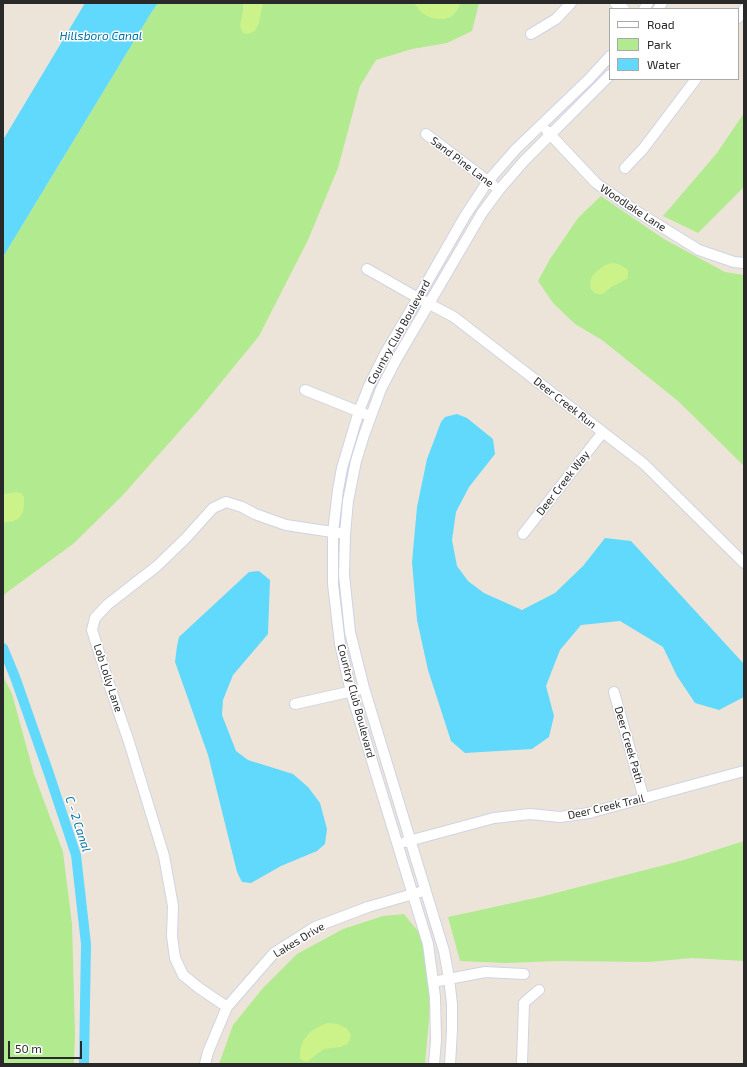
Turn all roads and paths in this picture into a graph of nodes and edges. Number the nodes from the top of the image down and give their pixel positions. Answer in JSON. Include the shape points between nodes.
{"nodes":[{"id":1,"x":571,"y":3,"type":"edge"},
{"id":2,"x":530,"y":34,"type":"dead end"},
{"id":3,"x":609,"y":57,"type":"edge"},
{"id":4,"x":609,"y":76,"type":"edge"},
{"id":5,"x":695,"y":80,"type":"edge"},
{"id":6,"x":541,"y":125,"type":"junction"},
{"id":7,"x":426,"y":134,"type":"dead end"},
{"id":8,"x":550,"y":135,"type":"junction"},
{"id":9,"x":625,"y":168,"type":"dead end"},
{"id":10,"x":488,"y":182,"type":"junction"},
{"id":11,"x":499,"y":190,"type":"junction"},
{"id":12,"x":744,"y":263,"type":"edge"},
{"id":13,"x":367,"y":269,"type":"dead end"},
{"id":14,"x":418,"y":298,"type":"junction"},
{"id":15,"x":428,"y":304,"type":"junction"},
{"id":16,"x":305,"y":390,"type":"dead end"},
{"id":17,"x":359,"y":412,"type":"junction"},
{"id":18,"x":370,"y":417,"type":"junction"},
{"id":19,"x":603,"y":432,"type":"junction"},
{"id":20,"x":334,"y":532,"type":"junction"},
{"id":21,"x":345,"y":534,"type":"junction"},
{"id":22,"x":523,"y":534,"type":"dead end"},
{"id":23,"x":744,"y":563,"type":"edge"},
{"id":24,"x":364,"y":688,"type":"junction"},
{"id":25,"x":351,"y":692,"type":"junction"},
{"id":26,"x":614,"y":692,"type":"dead end"},
{"id":27,"x":295,"y":704,"type":"dead end"},
{"id":28,"x":744,"y":771,"type":"edge"},
{"id":29,"x":644,"y":799,"type":"junction"},
{"id":30,"x":410,"y":840,"type":"junction"},
{"id":31,"x":397,"y":844,"type":"junction"},
{"id":32,"x":425,"y":890,"type":"junction"},
{"id":33,"x":413,"y":894,"type":"junction"},
{"id":34,"x":524,"y":974,"type":"dead end"},
{"id":35,"x":449,"y":978,"type":"junction"},
{"id":36,"x":433,"y":982,"type":"junction"},
{"id":37,"x":539,"y":990,"type":"dead end"},
{"id":38,"x":227,"y":1007,"type":"junction"},
{"id":39,"x":205,"y":1064,"type":"edge"},
{"id":40,"x":434,"y":1064,"type":"edge"},
{"id":41,"x":450,"y":1064,"type":"edge"},
{"id":42,"x":522,"y":1064,"type":"edge"}],
"edges":[{"from":1,"to":2,"type":"street","via":[[556,19]]},
{"from":3,"to":6,"type":"street","name":"Country Club Boulevard"},
{"from":4,"to":8,"type":"street","name":"Country Club Boulevard"},
{"from":5,"to":9,"type":"street","via":[[643,149]]},
{"from":6,"to":8,"type":"street","name":"Woodlake Lane"},
{"from":6,"to":10,"type":"street","name":"Country Club Boulevard"},
{"from":7,"to":10,"type":"street","name":"Sand Pine Lane"},
{"from":8,"to":11,"type":"street","name":"Country Club Boulevard"},
{"from":8,"to":12,"type":"street","name":"Woodlake Lane","via":[[596,183],[636,211],[699,250]]},
{"from":10,"to":11,"type":"street","name":"Sand Pine Lane"},
{"from":10,"to":14,"type":"street","name":"Country Club Boulevard","via":[[465,216]]},
{"from":11,"to":15,"type":"street","name":"Country Club Boulevard"},
{"from":13,"to":14,"type":"street","name":"Deer Creek Run"},
{"from":14,"to":15,"type":"street","name":"Deer Creek Run"},
{"from":14,"to":17,"type":"street","name":"Country Club Boulevard","via":[[386,352]]},
{"from":15,"to":18,"type":"street","name":"Country Club Boulevard","via":[[396,360]]},
{"from":15,"to":19,"type":"street","name":"Deer Creek Run","via":[[454,317]]},
{"from":16,"to":17,"type":"street"},
{"from":17,"to":18,"type":"street"},
{"from":17,"to":20,"type":"street","name":"Country Club Boulevard","via":[[342,468]]},
{"from":18,"to":21,"type":"street","name":"Country Club Boulevard","via":[[356,461]]},
{"from":19,"to":22,"type":"street","name":"Deer Creek Way"},
{"from":19,"to":23,"type":"street","name":"Deer Creek Run","via":[[644,464]]},
{"from":20,"to":21,"type":"street","name":"Lob Lolly Lane"},
{"from":20,"to":25,"type":"street","name":"Country Club Boulevard","via":[[333,584],[336,623]]},
{"from":20,"to":38,"type":"street","name":"Lob Lolly Lane","via":[[286,525],[226,502],[213,508],[157,566],[107,605],[95,618],[92,630],[164,856],[173,906],[172,936],[175,958],[183,975]]},
{"from":21,"to":24,"type":"street","name":"Country Club Boulevard","via":[[344,575],[350,632]]},
{"from":24,"to":25,"type":"street"},
{"from":24,"to":30,"type":"street","name":"Country Club Boulevard"},
{"from":25,"to":27,"type":"street"},
{"from":25,"to":31,"type":"street","name":"Country Club Boulevard"},
{"from":26,"to":29,"type":"street","name":"Deer Creek Path"},
{"from":28,"to":29,"type":"street","name":"Deer Creek Trail"},
{"from":29,"to":30,"type":"street","name":"Deer Creek Trail","via":[[589,813],[560,817],[530,814],[494,818]]},
{"from":30,"to":31,"type":"street","name":"Deer Creek Trail"},
{"from":30,"to":32,"type":"street","name":"Country Club Boulevard"},
{"from":31,"to":33,"type":"street","name":"Country Club Boulevard"},
{"from":32,"to":33,"type":"street","name":"Lakes Drive"},
{"from":32,"to":35,"type":"street","name":"Country Club Boulevard","via":[[444,951]]},
{"from":33,"to":36,"type":"street","name":"Country Club Boulevard","via":[[428,944]]},
{"from":33,"to":38,"type":"street","name":"Lakes Drive","via":[[368,907],[315,927],[274,953]]},
{"from":34,"to":35,"type":"street","via":[[484,972]]},
{"from":35,"to":36,"type":"street"},
{"from":35,"to":41,"type":"street","name":"Country Club Boulevard","via":[[452,1004]]},
{"from":36,"to":40,"type":"street","name":"Country Club Boulevard","via":[[436,997]]},
{"from":37,"to":42,"type":"street","via":[[524,1003]]},
{"from":38,"to":39,"type":"street","name":"Lakes Drive"}]}
